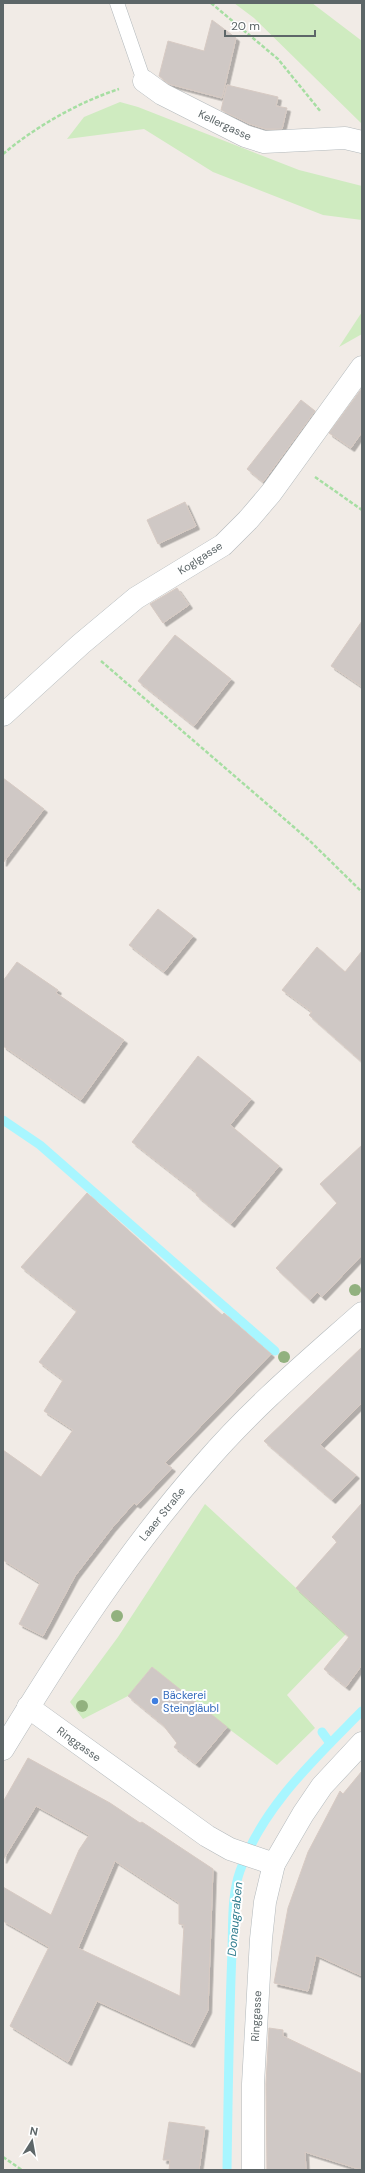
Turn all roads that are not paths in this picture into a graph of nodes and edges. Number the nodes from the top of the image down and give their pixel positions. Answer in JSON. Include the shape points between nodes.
{"nodes":[{"id":1,"x":118,"y":3,"type":"edge"},
{"id":2,"x":144,"y":80,"type":"joint"},
{"id":3,"x":354,"y":140,"type":"edge"},
{"id":4,"x":362,"y":367,"type":"edge"},
{"id":5,"x":3,"y":715,"type":"edge"},
{"id":6,"x":362,"y":1312,"type":"edge"},
{"id":7,"x":28,"y":1707,"type":"junction"},
{"id":8,"x":362,"y":1743,"type":"edge"},
{"id":9,"x":3,"y":1749,"type":"edge"},
{"id":10,"x":266,"y":1862,"type":"junction"},
{"id":11,"x":253,"y":2170,"type":"edge"}],
"edges":[{"from":1,"to":2,"type":"lane"},
{"from":2,"to":3,"type":"street","name":"Kellergasse","via":[[162,94],[245,136],[264,142]]},
{"from":4,"to":5,"type":"street","name":"Koglgasse","via":[[272,493],[222,544],[136,598]]},
{"from":6,"to":7,"type":"street","name":"Laaer Straße","via":[[256,1409],[205,1462],[101,1594]]},
{"from":7,"to":9,"type":"street","name":"Laaer Straße"},
{"from":7,"to":10,"type":"street","name":"Ringgasse","via":[[207,1836],[230,1849]]},
{"from":8,"to":10,"type":"street","name":"Ringgasse","via":[[322,1786]]},
{"from":10,"to":11,"type":"street","name":"Ringgasse","via":[[253,2084]]}]}
